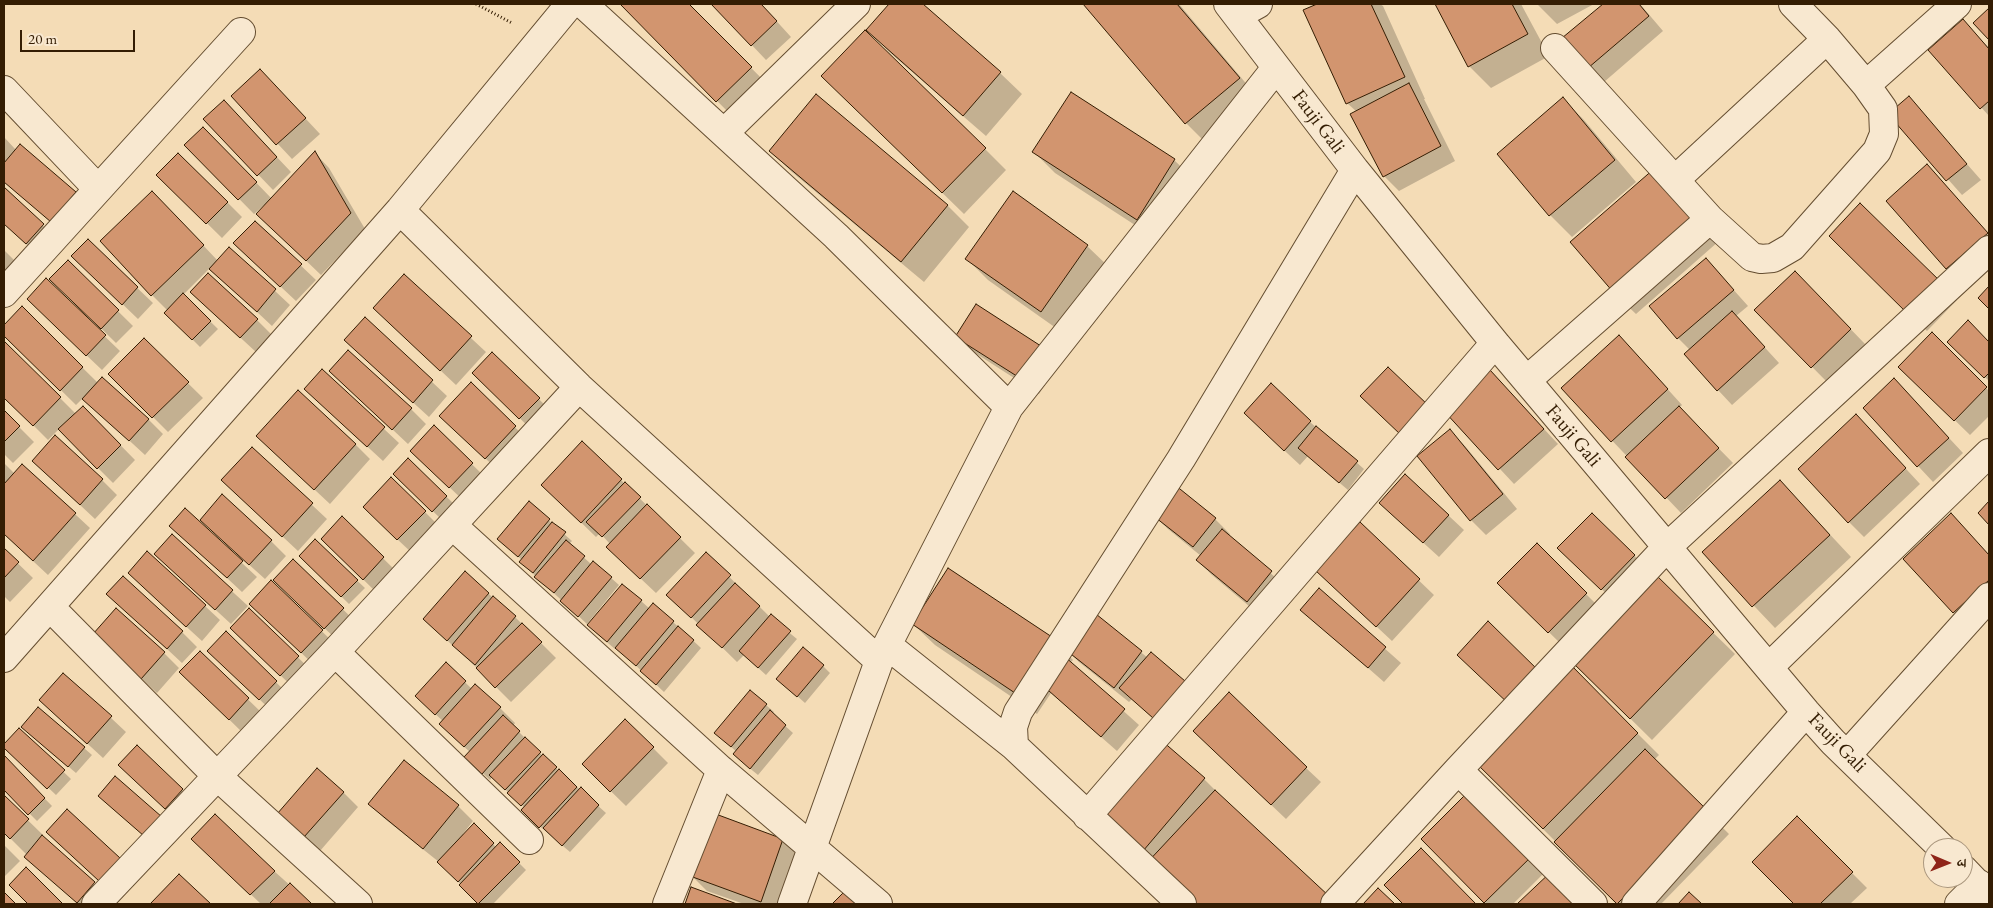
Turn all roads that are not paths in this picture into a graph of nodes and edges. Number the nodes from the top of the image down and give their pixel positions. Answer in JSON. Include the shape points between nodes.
{"nodes":[{"id":1,"x":570,"y":4,"type":"edge"},
{"id":2,"x":582,"y":4,"type":"edge"},
{"id":3,"x":856,"y":4,"type":"edge"},
{"id":4,"x":1792,"y":4,"type":"edge"},
{"id":5,"x":1957,"y":4,"type":"edge"},
{"id":6,"x":1242,"y":7,"type":"edge"},
{"id":7,"x":241,"y":32,"type":"dead end"},
{"id":8,"x":1828,"y":39,"type":"junction"},
{"id":9,"x":1555,"y":48,"type":"dead end"},
{"id":10,"x":1276,"y":68,"type":"junction"},
{"id":11,"x":1866,"y":84,"type":"junction"},
{"id":12,"x":4,"y":90,"type":"edge"},
{"id":13,"x":724,"y":133,"type":"junction"},
{"id":14,"x":1354,"y":170,"type":"junction"},
{"id":15,"x":1676,"y":179,"type":"junction"},
{"id":16,"x":98,"y":188,"type":"junction"},
{"id":17,"x":400,"y":210,"type":"junction"},
{"id":18,"x":1710,"y":220,"type":"junction"},
{"id":19,"x":1989,"y":250,"type":"edge"},
{"id":20,"x":4,"y":294,"type":"edge"},
{"id":21,"x":1495,"y":343,"type":"junction"},
{"id":22,"x":1526,"y":380,"type":"junction"},
{"id":23,"x":579,"y":387,"type":"junction"},
{"id":24,"x":1009,"y":407,"type":"junction"},
{"id":25,"x":1989,"y":453,"type":"edge"},
{"id":26,"x":452,"y":525,"type":"junction"},
{"id":27,"x":1667,"y":547,"type":"junction"},
{"id":28,"x":1989,"y":597,"type":"edge"},
{"id":29,"x":50,"y":607,"type":"junction"},
{"id":30,"x":334,"y":652,"type":"junction"},
{"id":31,"x":883,"y":653,"type":"junction"},
{"id":32,"x":4,"y":658,"type":"edge"},
{"id":33,"x":1769,"y":668,"type":"junction"},
{"id":34,"x":1806,"y":712,"type":"junction"},
{"id":35,"x":1014,"y":746,"type":"junction"},
{"id":36,"x":1847,"y":755,"type":"junction"},
{"id":37,"x":721,"y":770,"type":"junction"},
{"id":38,"x":1458,"y":770,"type":"junction"},
{"id":39,"x":217,"y":776,"type":"junction"},
{"id":40,"x":1086,"y":816,"type":"junction"},
{"id":41,"x":1932,"y":838,"type":"edge"},
{"id":42,"x":529,"y":840,"type":"dead end"},
{"id":43,"x":813,"y":849,"type":"junction"},
{"id":44,"x":1977,"y":883,"type":"edge"},
{"id":45,"x":96,"y":904,"type":"edge"},
{"id":46,"x":358,"y":904,"type":"edge"},
{"id":47,"x":667,"y":904,"type":"edge"},
{"id":48,"x":792,"y":904,"type":"edge"},
{"id":49,"x":878,"y":904,"type":"edge"},
{"id":50,"x":1182,"y":904,"type":"edge"},
{"id":51,"x":1335,"y":904,"type":"edge"},
{"id":52,"x":1593,"y":904,"type":"edge"},
{"id":53,"x":1636,"y":904,"type":"edge"},
{"id":54,"x":1958,"y":904,"type":"edge"}],
"edges":[{"from":1,"to":17,"type":"street"},
{"from":2,"to":13,"type":"street"},
{"from":3,"to":13,"type":"street"},
{"from":4,"to":8,"type":"street"},
{"from":5,"to":11,"type":"street"},
{"from":6,"to":10,"type":"street","name":"Fauji Gali"},
{"from":7,"to":16,"type":"street"},
{"from":8,"to":11,"type":"street"},
{"from":8,"to":15,"type":"street"},
{"from":9,"to":15,"type":"street"},
{"from":10,"to":14,"type":"street","name":"Fauji Gali"},
{"from":10,"to":24,"type":"street"},
{"from":11,"to":18,"type":"street","via":[[1883,109],[1884,134],[1877,151],[1792,247],[1773,258],[1752,257]]},
{"from":12,"to":16,"type":"street"},
{"from":13,"to":24,"type":"street","via":[[836,236]]},
{"from":14,"to":21,"type":"street","name":"Fauji Gali"},
{"from":14,"to":35,"type":"street","via":[[1181,459],[1018,712],[1013,726]]},
{"from":15,"to":18,"type":"street"},
{"from":16,"to":20,"type":"street"},
{"from":17,"to":23,"type":"street"},
{"from":17,"to":29,"type":"street"},
{"from":18,"to":22,"type":"street"},
{"from":19,"to":27,"type":"street"},
{"from":21,"to":22,"type":"street","name":"Fauji Gali"},
{"from":21,"to":40,"type":"street"},
{"from":22,"to":27,"type":"street","name":"Fauji Gali"},
{"from":23,"to":26,"type":"street"},
{"from":23,"to":31,"type":"street"},
{"from":24,"to":31,"type":"street"},
{"from":25,"to":33,"type":"street"},
{"from":26,"to":30,"type":"street"},
{"from":26,"to":37,"type":"street"},
{"from":27,"to":33,"type":"street","name":"Fauji Gali"},
{"from":27,"to":38,"type":"street"},
{"from":28,"to":36,"type":"street"},
{"from":29,"to":32,"type":"street"},
{"from":29,"to":39,"type":"street"},
{"from":30,"to":39,"type":"street"},
{"from":30,"to":42,"type":"street"},
{"from":31,"to":35,"type":"street"},
{"from":31,"to":43,"type":"street"},
{"from":33,"to":34,"type":"street","name":"Fauji Gali"},
{"from":34,"to":36,"type":"street","name":"Fauji Gali"},
{"from":34,"to":53,"type":"street"},
{"from":35,"to":40,"type":"street"},
{"from":36,"to":41,"type":"street","name":"Fauji Gali"},
{"from":37,"to":43,"type":"street"},
{"from":37,"to":47,"type":"street"},
{"from":38,"to":51,"type":"street"},
{"from":38,"to":52,"type":"street"},
{"from":39,"to":45,"type":"street"},
{"from":39,"to":46,"type":"street"},
{"from":40,"to":50,"type":"street"},
{"from":43,"to":48,"type":"street"},
{"from":43,"to":49,"type":"street"},
{"from":44,"to":54,"type":"street"}]}
